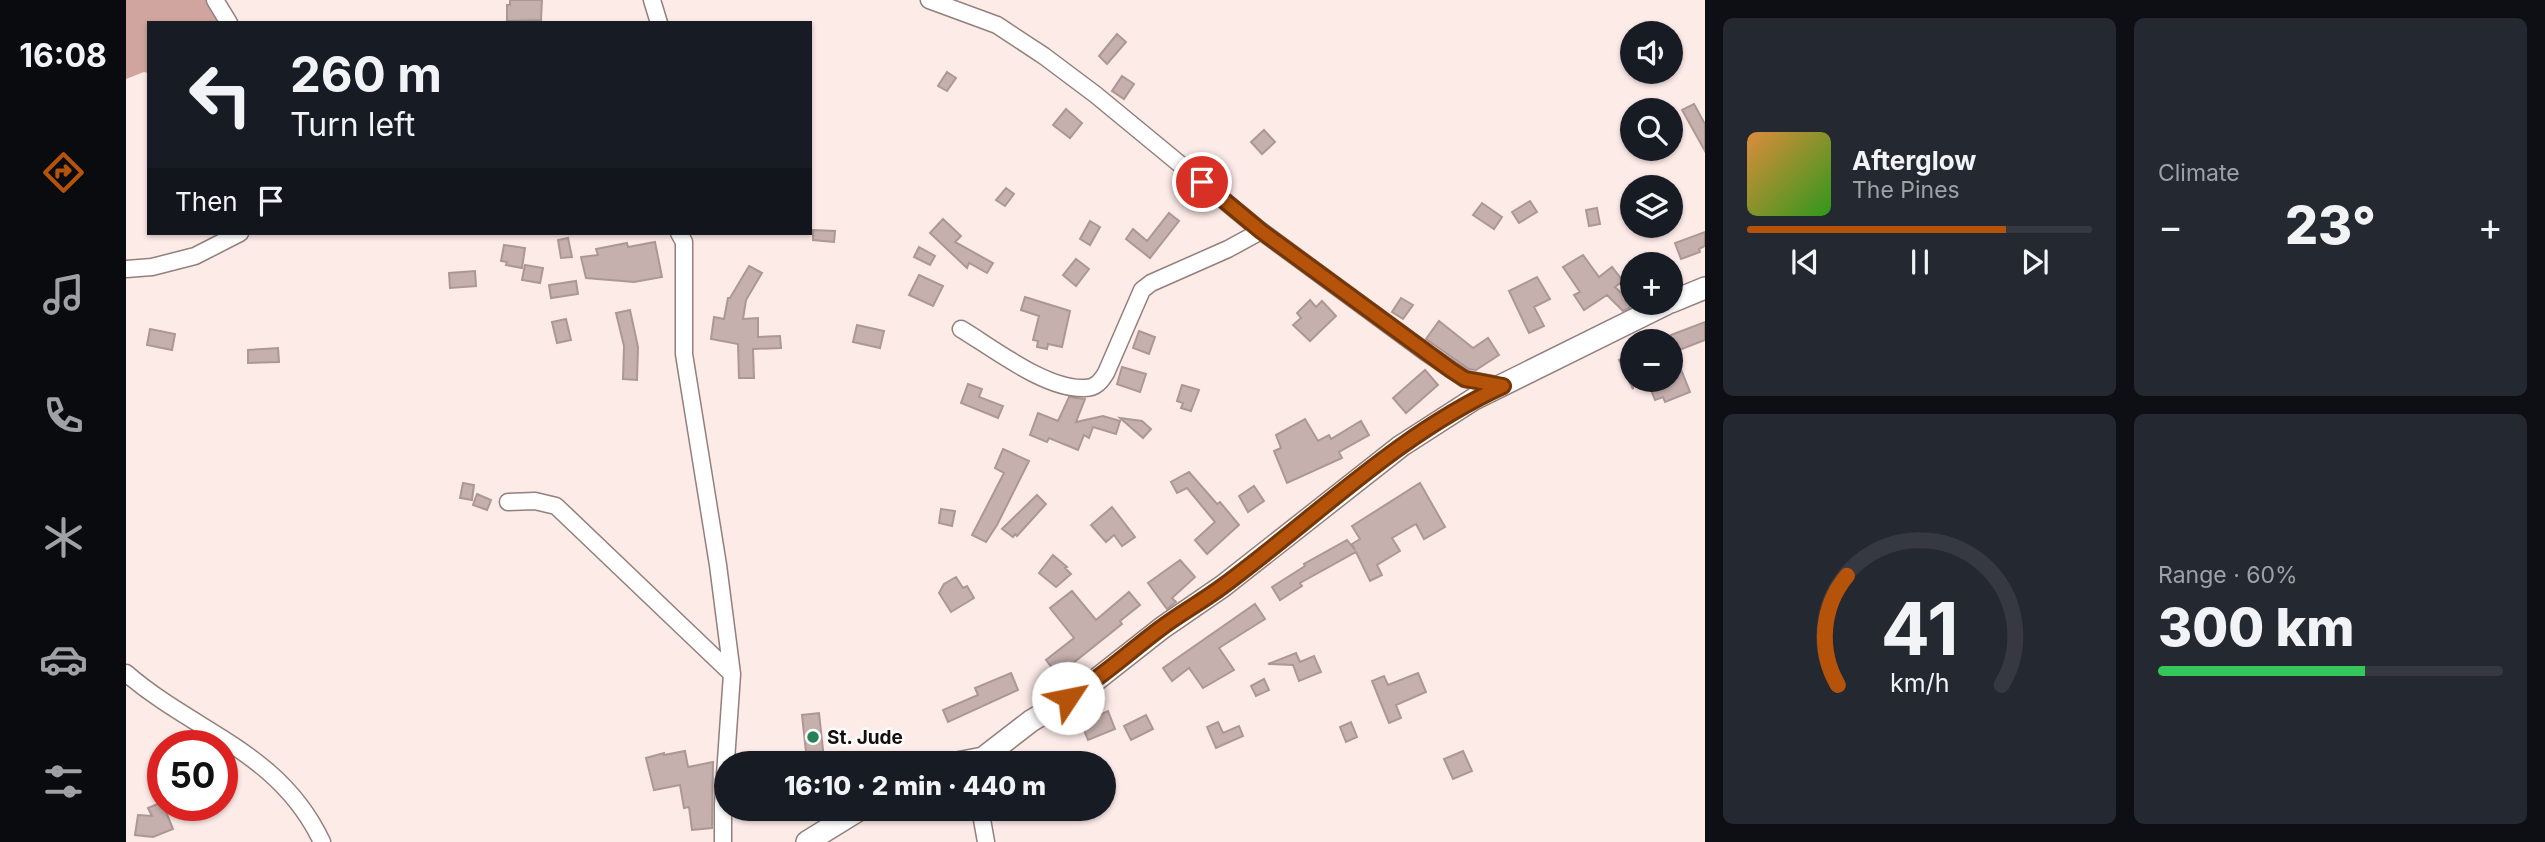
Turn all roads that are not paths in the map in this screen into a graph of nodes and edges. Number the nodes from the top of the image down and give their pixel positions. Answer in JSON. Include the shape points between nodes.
{"nodes":[{"id":1,"x":215,"y":0,"type":"edge"},
{"id":2,"x":652,"y":0,"type":"edge"},
{"id":3,"x":929,"y":0,"type":"edge"},
{"id":4,"x":228,"y":21,"type":"edge"},
{"id":5,"x":658,"y":21,"type":"edge"},
{"id":6,"x":1261,"y":231,"type":"junction"},
{"id":7,"x":236,"y":235,"type":"edge"},
{"id":8,"x":684,"y":236,"type":"edge"},
{"id":9,"x":126,"y":269,"type":"edge"},
{"id":10,"x":1705,"y":288,"type":"edge"},
{"id":11,"x":1683,"y":297,"type":"edge"},
{"id":12,"x":1644,"y":315,"type":"edge"},
{"id":13,"x":961,"y":329,"type":"dead end"},
{"id":14,"x":1503,"y":386,"type":"junction"},
{"id":15,"x":508,"y":502,"type":"dead end"},
{"id":16,"x":126,"y":673,"type":"edge"},
{"id":17,"x":732,"y":674,"type":"junction"},
{"id":18,"x":995,"y":751,"type":"edge"},
{"id":19,"x":841,"y":821,"type":"edge"},
{"id":20,"x":982,"y":821,"type":"edge"},
{"id":21,"x":322,"y":842,"type":"edge"},
{"id":22,"x":723,"y":842,"type":"edge"},
{"id":23,"x":807,"y":842,"type":"edge"},
{"id":24,"x":986,"y":842,"type":"edge"}],
"edges":[{"from":1,"to":4,"type":"street"},
{"from":2,"to":5,"type":"street"},
{"from":3,"to":6,"type":"street","via":[[997,25],[1044,56]]},
{"from":6,"to":13,"type":"street","via":[[1142,290],[1100,384],[1087,389],[1032,372]]},
{"from":6,"to":14,"type":"street","via":[[1465,379]]},
{"from":7,"to":9,"type":"street","via":[[195,257]]},
{"from":8,"to":17,"type":"street","via":[[684,354]]},
{"from":10,"to":11,"type":"main road"},
{"from":12,"to":14,"type":"main road"},
{"from":14,"to":18,"type":"main road","via":[[1401,446],[1223,586]]},
{"from":15,"to":17,"type":"street","via":[[556,506]]},
{"from":16,"to":21,"type":"street","via":[[266,768],[291,794]]},
{"from":17,"to":22,"type":"street"},
{"from":19,"to":23,"type":"main road"},
{"from":20,"to":24,"type":"street"}]}
